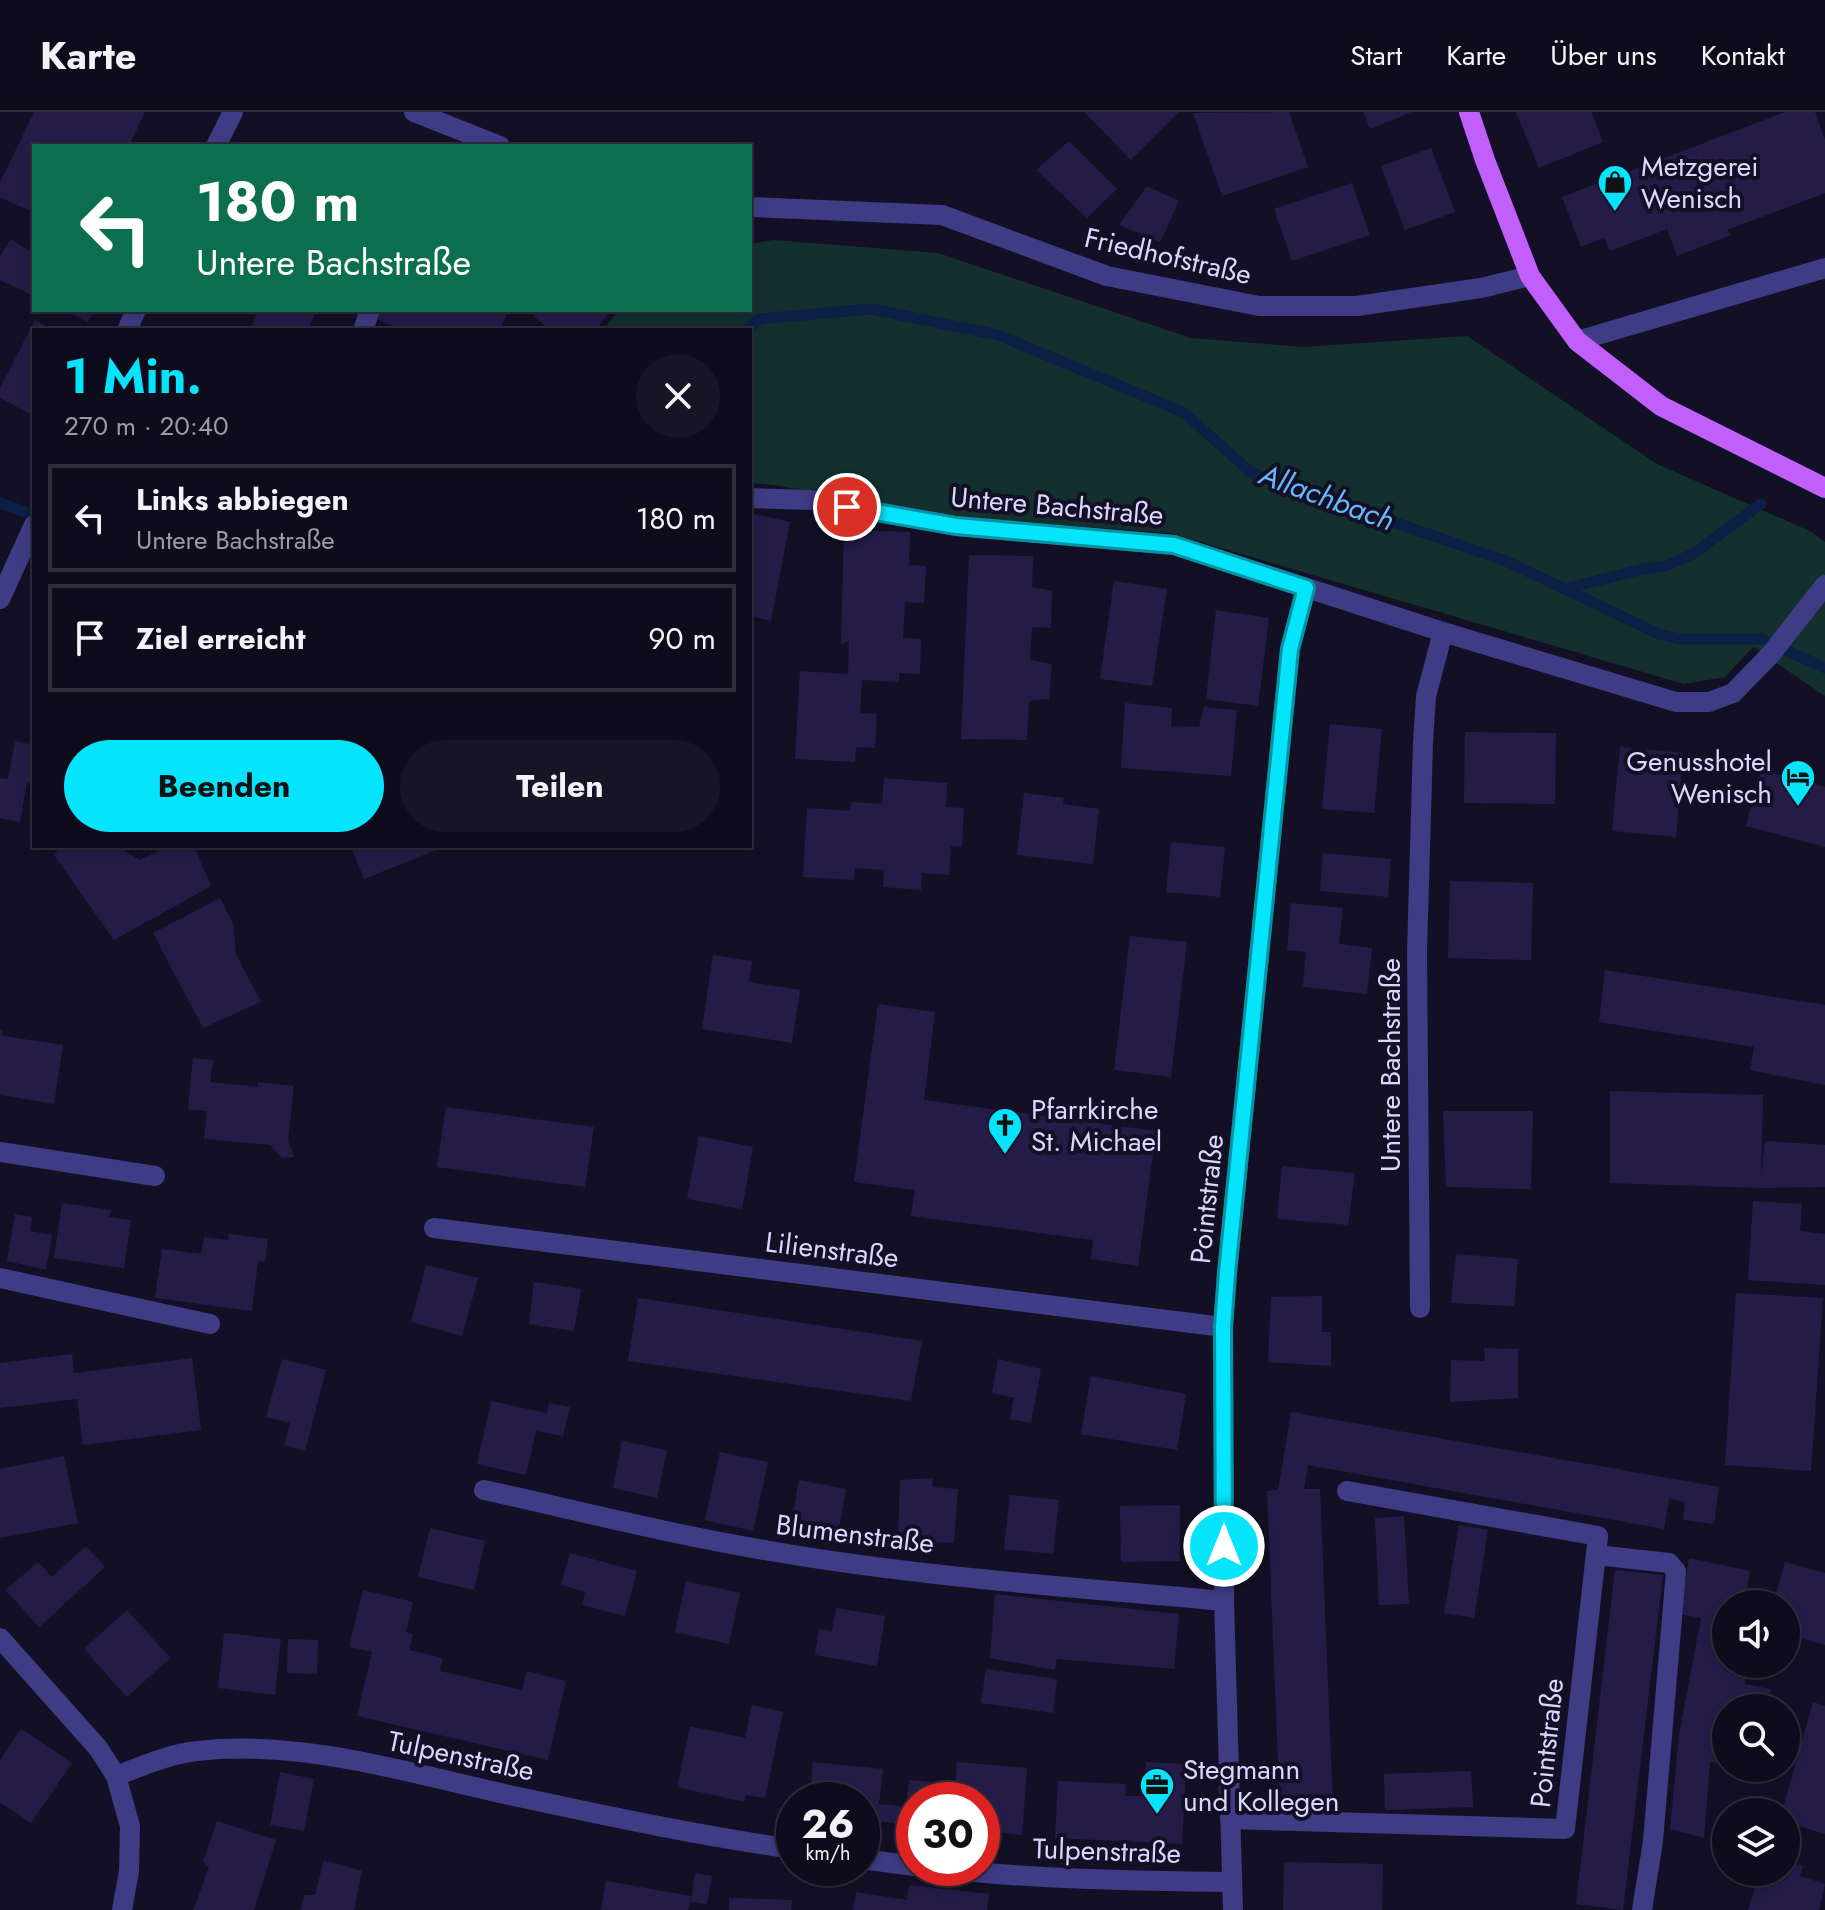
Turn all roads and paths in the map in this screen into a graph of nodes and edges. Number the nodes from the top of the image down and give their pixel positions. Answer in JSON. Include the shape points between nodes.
{"nodes":[{"id":1,"x":233,"y":112,"type":"edge"},
{"id":2,"x":414,"y":112,"type":"edge"},
{"id":3,"x":1469,"y":112,"type":"edge"},
{"id":4,"x":217,"y":144,"type":"edge"},
{"id":5,"x":495,"y":144,"type":"edge"},
{"id":6,"x":752,"y":207,"type":"edge"},
{"id":7,"x":1825,"y":268,"type":"edge"},
{"id":8,"x":1530,"y":276,"type":"junction"},
{"id":9,"x":1577,"y":341,"type":"junction"},
{"id":10,"x":1825,"y":488,"type":"edge"},
{"id":11,"x":752,"y":498,"type":"edge"},
{"id":12,"x":32,"y":530,"type":"edge"},
{"id":13,"x":1824,"y":586,"type":"edge"},
{"id":14,"x":1306,"y":588,"type":"junction"},
{"id":15,"x":0,"y":599,"type":"edge"},
{"id":16,"x":1443,"y":632,"type":"junction"},
{"id":17,"x":0,"y":1152,"type":"edge"},
{"id":18,"x":155,"y":1176,"type":"dead end"},
{"id":19,"x":434,"y":1228,"type":"dead end"},
{"id":20,"x":0,"y":1278,"type":"edge"},
{"id":21,"x":1420,"y":1308,"type":"dead end"},
{"id":22,"x":210,"y":1324,"type":"dead end"},
{"id":23,"x":1223,"y":1327,"type":"junction"},
{"id":24,"x":484,"y":1490,"type":"dead end"},
{"id":25,"x":1347,"y":1491,"type":"dead end"},
{"id":26,"x":1596,"y":1555,"type":"junction"},
{"id":27,"x":1224,"y":1601,"type":"junction"},
{"id":28,"x":0,"y":1638,"type":"edge"},
{"id":29,"x":116,"y":1776,"type":"junction"},
{"id":30,"x":1230,"y":1819,"type":"junction"},
{"id":31,"x":776,"y":1846,"type":"edge"},
{"id":32,"x":1000,"y":1875,"type":"edge"},
{"id":33,"x":1232,"y":1882,"type":"junction"},
{"id":34,"x":122,"y":1910,"type":"edge"},
{"id":35,"x":1233,"y":1910,"type":"edge"},
{"id":36,"x":1642,"y":1910,"type":"edge"}],
"edges":[{"from":1,"to":4,"type":"street"},
{"from":2,"to":5,"type":"street"},
{"from":3,"to":8,"type":"main road"},
{"from":6,"to":8,"type":"street","name":"Friedhofstraße","via":[[942,215],[1107,276],[1259,306],[1357,306]]},
{"from":7,"to":9,"type":"street"},
{"from":8,"to":9,"type":"main road"},
{"from":9,"to":10,"type":"main road","via":[[1661,406]]},
{"from":11,"to":14,"type":"street","name":"Untere Bachstraße","via":[[811,500],[956,526],[1174,545]]},
{"from":12,"to":15,"type":"street"},
{"from":13,"to":16,"type":"street","name":"Untere Bachstraße","via":[[1733,693],[1709,702],[1676,702]]},
{"from":14,"to":16,"type":"street","name":"Untere Bachstraße"},
{"from":14,"to":23,"type":"street","name":"Pointstraße","via":[[1290,649]]},
{"from":16,"to":21,"type":"street","name":"Untere Bachstraße","via":[[1426,696],[1423,743],[1417,952]]},
{"from":17,"to":18,"type":"street"},
{"from":19,"to":23,"type":"street","name":"Lilienstraße"},
{"from":20,"to":22,"type":"street"},
{"from":23,"to":27,"type":"street","name":"Pointstraße"},
{"from":24,"to":27,"type":"street","name":"Blumenstraße","via":[[832,1561]]},
{"from":25,"to":26,"type":"street","via":[[1598,1536]]},
{"from":26,"to":30,"type":"street","name":"Pointstraße","via":[[1565,1829]]},
{"from":26,"to":36,"type":"street","via":[[1669,1563],[1676,1571],[1653,1841]]},
{"from":27,"to":30,"type":"street","name":"Pointstraße"},
{"from":28,"to":29,"type":"street","via":[[98,1748]]},
{"from":29,"to":31,"type":"street","name":"Tulpenstraße","via":[[196,1751],[326,1755],[633,1822]]},
{"from":29,"to":34,"type":"street","via":[[130,1826]]},
{"from":30,"to":33,"type":"street","name":"Pointstraße"},
{"from":32,"to":33,"type":"street","name":"Tulpenstraße"},
{"from":33,"to":35,"type":"street","name":"Pointstraße"}]}
